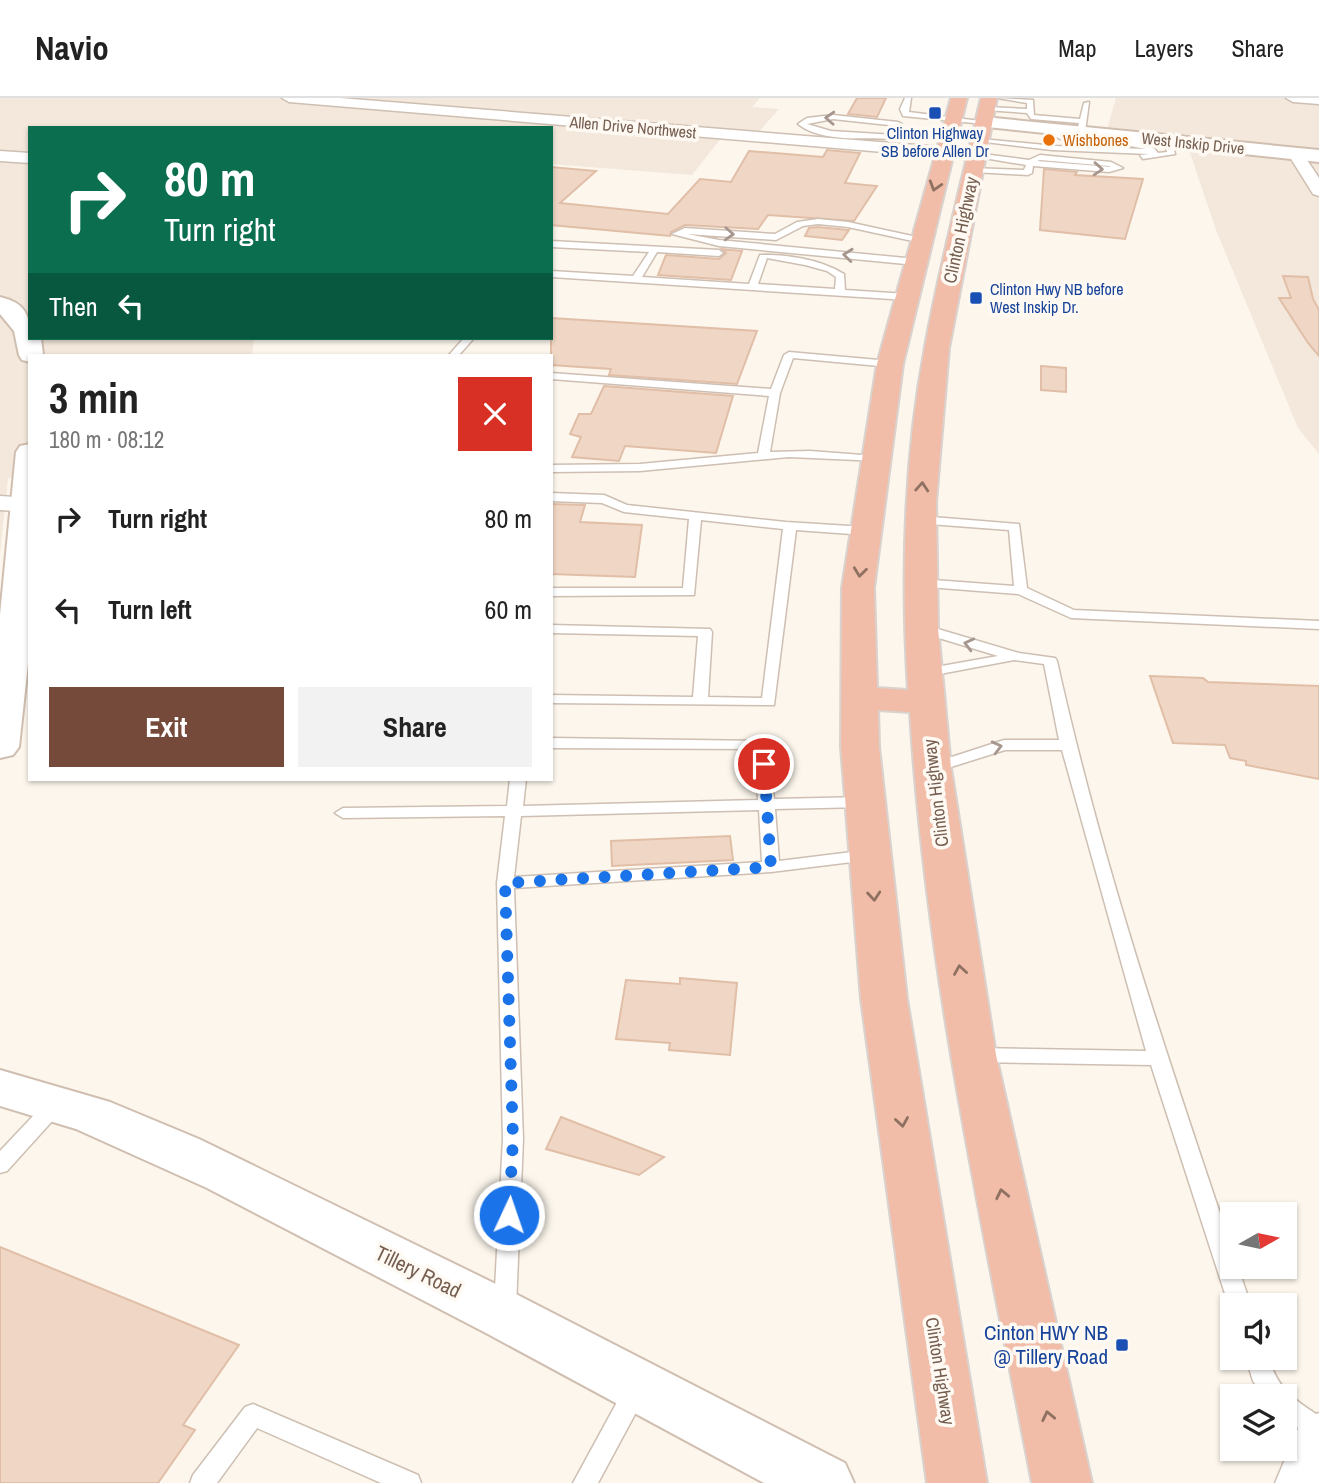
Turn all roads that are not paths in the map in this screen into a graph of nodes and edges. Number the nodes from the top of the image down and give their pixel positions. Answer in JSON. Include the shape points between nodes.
{"nodes":[{"id":1,"x":289,"y":98,"type":"edge"},
{"id":2,"x":908,"y":98,"type":"edge"},
{"id":3,"x":1293,"y":98,"type":"edge"},
{"id":4,"x":1319,"y":100,"type":"edge"},
{"id":5,"x":1087,"y":103,"type":"dead end"},
{"id":6,"x":957,"y":109,"type":"edge"},
{"id":7,"x":911,"y":116,"type":"junction"},
{"id":8,"x":1032,"y":119,"type":"junction"},
{"id":9,"x":898,"y":124,"type":"junction"},
{"id":10,"x":1082,"y":126,"type":"junction"},
{"id":11,"x":985,"y":128,"type":"edge"},
{"id":12,"x":1058,"y":130,"type":"junction"},
{"id":13,"x":1168,"y":141,"type":"junction"},
{"id":14,"x":889,"y":142,"type":"junction"},
{"id":15,"x":1024,"y":145,"type":"junction"},
{"id":16,"x":1052,"y":148,"type":"junction"},
{"id":17,"x":946,"y":153,"type":"junction"},
{"id":18,"x":1296,"y":154,"type":"junction"},
{"id":19,"x":0,"y":156,"type":"edge"},
{"id":20,"x":1319,"y":156,"type":"edge"},
{"id":21,"x":28,"y":158,"type":"edge"},
{"id":22,"x":1030,"y":163,"type":"junction"},
{"id":23,"x":1319,"y":191,"type":"edge"},
{"id":24,"x":958,"y":243,"type":"junction"},
{"id":25,"x":553,"y":244,"type":"edge"},
{"id":26,"x":655,"y":248,"type":"junction"},
{"id":27,"x":919,"y":250,"type":"junction"},
{"id":28,"x":719,"y":253,"type":"dead end"},
{"id":29,"x":751,"y":256,"type":"dead end"},
{"id":30,"x":763,"y":257,"type":"junction"},
{"id":31,"x":553,"y":274,"type":"edge"},
{"id":32,"x":636,"y":279,"type":"junction"},
{"id":33,"x":753,"y":286,"type":"junction"},
{"id":34,"x":840,"y":292,"type":"junction"},
{"id":35,"x":907,"y":297,"type":"junction"},
{"id":36,"x":0,"y":304,"type":"edge"},
{"id":37,"x":28,"y":336,"type":"edge"},
{"id":38,"x":467,"y":340,"type":"edge"},
{"id":39,"x":455,"y":354,"type":"edge"},
{"id":40,"x":890,"y":364,"type":"junction"},
{"id":41,"x":553,"y":376,"type":"edge"},
{"id":42,"x":886,"y":391,"type":"junction"},
{"id":43,"x":775,"y":393,"type":"junction"},
{"id":44,"x":931,"y":394,"type":"junction"},
{"id":45,"x":763,"y":457,"type":"junction"},
{"id":46,"x":28,"y":458,"type":"edge"},
{"id":47,"x":875,"y":459,"type":"junction"},
{"id":48,"x":553,"y":468,"type":"edge"},
{"id":49,"x":553,"y":497,"type":"edge"},
{"id":50,"x":14,"y":504,"type":"edge"},
{"id":51,"x":695,"y":516,"type":"junction"},
{"id":52,"x":920,"y":520,"type":"junction"},
{"id":53,"x":790,"y":527,"type":"junction"},
{"id":54,"x":865,"y":531,"type":"junction"},
{"id":55,"x":920,"y":583,"type":"junction"},
{"id":56,"x":1021,"y":590,"type":"junction"},
{"id":57,"x":553,"y":592,"type":"edge"},
{"id":58,"x":1319,"y":625,"type":"edge"},
{"id":59,"x":921,"y":628,"type":"junction"},
{"id":60,"x":553,"y":629,"type":"edge"},
{"id":61,"x":1018,"y":657,"type":"junction"},
{"id":62,"x":5,"y":674,"type":"edge"},
{"id":63,"x":925,"y":688,"type":"junction"},
{"id":64,"x":859,"y":698,"type":"junction"},
{"id":65,"x":553,"y":699,"type":"edge"},
{"id":66,"x":700,"y":701,"type":"junction"},
{"id":67,"x":553,"y":743,"type":"edge"},
{"id":68,"x":1068,"y":745,"type":"junction"},
{"id":69,"x":0,"y":747,"type":"edge"},
{"id":70,"x":932,"y":768,"type":"junction"},
{"id":71,"x":518,"y":781,"type":"edge"},
{"id":72,"x":866,"y":802,"type":"junction"},
{"id":73,"x":767,"y":805,"type":"junction"},
{"id":74,"x":514,"y":811,"type":"junction"},
{"id":75,"x":343,"y":813,"type":"dead end"},
{"id":76,"x":870,"y":855,"type":"junction"},
{"id":77,"x":771,"y":867,"type":"junction"},
{"id":78,"x":505,"y":883,"type":"junction"},
{"id":79,"x":973,"y":1055,"type":"junction"},
{"id":80,"x":1158,"y":1058,"type":"junction"},
{"id":81,"x":0,"y":1088,"type":"edge"},
{"id":82,"x":57,"y":1104,"type":"junction"},
{"id":83,"x":0,"y":1164,"type":"edge"},
{"id":84,"x":1236,"y":1293,"type":"edge"},
{"id":85,"x":504,"y":1315,"type":"junction"},
{"id":86,"x":637,"y":1388,"type":"junction"},
{"id":87,"x":1297,"y":1415,"type":"edge"},
{"id":88,"x":1319,"y":1429,"type":"edge"},
{"id":89,"x":1319,"y":1435,"type":"edge"},
{"id":90,"x":202,"y":1483,"type":"edge"},
{"id":91,"x":409,"y":1483,"type":"edge"},
{"id":92,"x":585,"y":1483,"type":"edge"},
{"id":93,"x":824,"y":1483,"type":"edge"},
{"id":94,"x":957,"y":1483,"type":"edge"},
{"id":95,"x":1062,"y":1483,"type":"edge"},
{"id":96,"x":1300,"y":1483,"type":"edge"}],
"edges":[{"from":1,"to":14,"type":"street","name":"Allen Drive Northwest"},
{"from":2,"to":7,"type":"lane","via":[[904,111]]},
{"from":3,"to":4,"type":"street"},
{"from":5,"to":10,"type":"lane"},
{"from":6,"to":7,"type":"lane"},
{"from":6,"to":11,"type":"lane"},
{"from":6,"to":17,"type":"highway","name":"Clinton Highway"},
{"from":7,"to":9,"type":"lane"},
{"from":8,"to":10,"type":"lane"},
{"from":8,"to":11,"type":"street","name":"West Inskip Drive"},
{"from":8,"to":11,"type":"lane","via":[[1031,100]]},
{"from":8,"to":12,"type":"street","name":"West Inskip Drive"},
{"from":8,"to":15,"type":"lane"},
{"from":9,"to":14,"type":"lane"},
{"from":9,"to":14,"type":"lane","one_way":true,"via":[[821,117],[808,118],[802,124]]},
{"from":10,"to":12,"type":"street","name":"West Inskip Drive"},
{"from":10,"to":13,"type":"street","name":"West Inskip Drive"},
{"from":11,"to":15,"type":"lane"},
{"from":11,"to":17,"type":"street","name":"Allen Drive Northwest"},
{"from":11,"to":22,"type":"lane"},
{"from":11,"to":22,"type":"lane","via":[[1028,173]]},
{"from":11,"to":24,"type":"highway","name":"Clinton Highway"},
{"from":12,"to":16,"type":"lane","via":[[1057,135],[1067,139],[1135,144],[1155,152]]},
{"from":13,"to":16,"type":"lane","via":[[1171,154],[1154,157]]},
{"from":13,"to":18,"type":"street","name":"West Inskip Drive"},
{"from":14,"to":17,"type":"street","name":"Allen Drive Northwest"},
{"from":15,"to":16,"type":"lane"},
{"from":17,"to":27,"type":"highway","name":"Clinton Highway","one_way":true},
{"from":18,"to":20,"type":"street","name":"West Inskip Drive"},
{"from":18,"to":23,"type":"street"},
{"from":19,"to":21,"type":"street"},
{"from":22,"to":22,"type":"lane","one_way":true,"via":[[1109,170],[1119,168],[1040,156]]},
{"from":24,"to":27,"type":"highway"},
{"from":24,"to":44,"type":"highway","name":"Clinton Highway"},
{"from":25,"to":26,"type":"lane"},
{"from":26,"to":28,"type":"lane"},
{"from":26,"to":32,"type":"lane"},
{"from":27,"to":27,"type":"lane","one_way":true,"via":[[719,243],[676,234],[776,237],[788,234],[794,226],[817,222],[870,228]]},
{"from":27,"to":35,"type":"highway","name":"Clinton Highway"},
{"from":29,"to":30,"type":"lane"},
{"from":30,"to":33,"type":"lane"},
{"from":30,"to":34,"type":"lane","via":[[830,269],[841,276]]},
{"from":31,"to":32,"type":"lane"},
{"from":32,"to":33,"type":"lane"},
{"from":33,"to":34,"type":"lane"},
{"from":34,"to":35,"type":"lane"},
{"from":35,"to":40,"type":"highway","name":"Clinton Highway"},
{"from":36,"to":37,"type":"street","via":[[21,320]]},
{"from":38,"to":39,"type":"lane"},
{"from":40,"to":42,"type":"highway","name":"Clinton Highway"},
{"from":40,"to":43,"type":"lane","via":[[789,355]]},
{"from":41,"to":43,"type":"lane"},
{"from":42,"to":44,"type":"highway"},
{"from":42,"to":47,"type":"highway","name":"Clinton Highway"},
{"from":43,"to":45,"type":"lane"},
{"from":52,"to":44,"type":"highway","name":"Clinton Highway","one_way":true},
{"from":45,"to":47,"type":"lane","via":[[792,454]]},
{"from":45,"to":48,"type":"lane","via":[[589,471]]},
{"from":46,"to":50,"type":"street"},
{"from":47,"to":54,"type":"highway","name":"Clinton Highway"},
{"from":49,"to":51,"type":"lane","via":[[604,499],[624,508]]},
{"from":50,"to":62,"type":"street"},
{"from":51,"to":53,"type":"lane"},
{"from":51,"to":57,"type":"lane","via":[[689,592]]},
{"from":52,"to":55,"type":"highway","name":"Clinton Highway"},
{"from":52,"to":56,"type":"lane","via":[[1015,527]]},
{"from":53,"to":54,"type":"lane"},
{"from":53,"to":66,"type":"lane","via":[[769,702]]},
{"from":54,"to":64,"type":"highway","name":"Clinton Highway","one_way":true,"via":[[858,588]]},
{"from":55,"to":56,"type":"lane"},
{"from":55,"to":59,"type":"highway","name":"Clinton Highway"},
{"from":56,"to":58,"type":"lane","via":[[1071,614]]},
{"from":61,"to":59,"type":"lane","one_way":true},
{"from":59,"to":63,"type":"highway","name":"Clinton Highway"},
{"from":60,"to":66,"type":"lane","via":[[705,632]]},
{"from":61,"to":63,"type":"lane","via":[[985,660]]},
{"from":61,"to":68,"type":"lane","via":[[1050,661]]},
{"from":62,"to":69,"type":"street"},
{"from":63,"to":64,"type":"highway"},
{"from":63,"to":70,"type":"highway","name":"Clinton Highway"},
{"from":64,"to":72,"type":"highway","name":"Clinton Highway"},
{"from":65,"to":66,"type":"lane"},
{"from":67,"to":73,"type":"lane","via":[[762,744]]},
{"from":70,"to":68,"type":"lane","one_way":true,"via":[[1004,745]]},
{"from":68,"to":80,"type":"lane"},
{"from":79,"to":70,"type":"highway","name":"Clinton Highway","one_way":true},
{"from":71,"to":74,"type":"lane"},
{"from":72,"to":73,"type":"lane"},
{"from":72,"to":76,"type":"highway","name":"Clinton Highway"},
{"from":73,"to":74,"type":"lane"},
{"from":73,"to":77,"type":"lane"},
{"from":74,"to":75,"type":"lane"},
{"from":74,"to":78,"type":"lane"},
{"from":76,"to":77,"type":"lane"},
{"from":76,"to":94,"type":"highway","name":"Clinton Highway","one_way":true,"via":[[884,999]]},
{"from":77,"to":78,"type":"lane"},
{"from":78,"to":85,"type":"lane","via":[[513,1139]]},
{"from":79,"to":80,"type":"lane"},
{"from":95,"to":79,"type":"highway","name":"Clinton Highway","one_way":true},
{"from":80,"to":84,"type":"lane"},
{"from":81,"to":82,"type":"street","name":"Tillery Road"},
{"from":82,"to":83,"type":"lane"},
{"from":82,"to":85,"type":"street","name":"Tillery Road","via":[[125,1127],[186,1155]]},
{"from":85,"to":86,"type":"street","name":"Tillery Road"},
{"from":86,"to":92,"type":"lane"},
{"from":86,"to":93,"type":"street","name":"Tillery Road"},
{"from":87,"to":88,"type":"lane"},
{"from":89,"to":96,"type":"street"},
{"from":90,"to":91,"type":"lane","via":[[253,1415]]}]}
